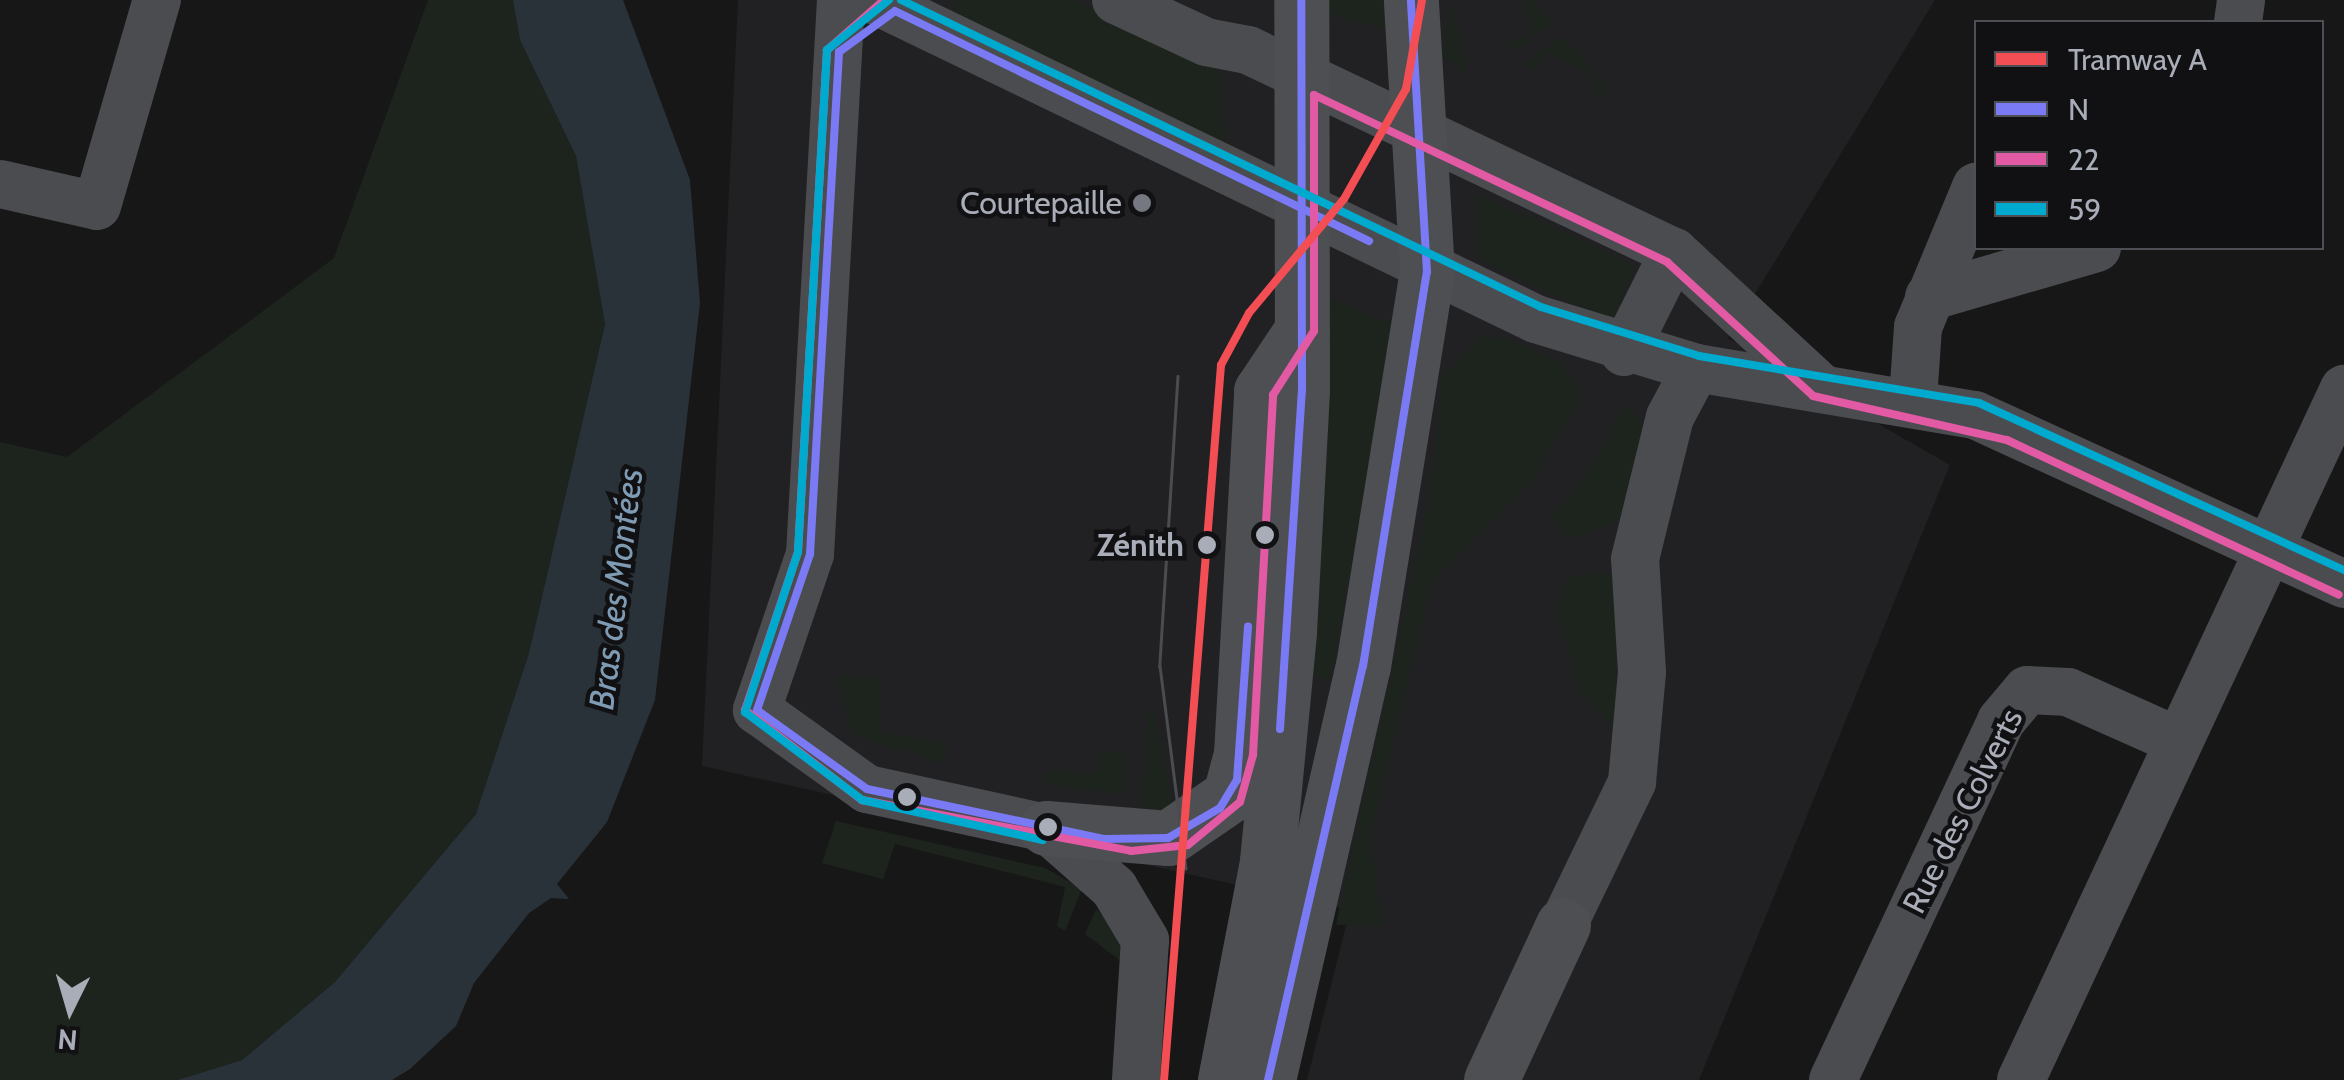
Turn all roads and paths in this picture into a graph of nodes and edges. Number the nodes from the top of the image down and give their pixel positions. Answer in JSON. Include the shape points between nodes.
{"nodes":[{"id":1,"x":158,"y":0,"type":"edge"},
{"id":2,"x":841,"y":0,"type":"edge"},
{"id":3,"x":1116,"y":0,"type":"edge"},
{"id":4,"x":1302,"y":0,"type":"edge"},
{"id":5,"x":1410,"y":0,"type":"edge"},
{"id":6,"x":891,"y":4,"type":"edge"},
{"id":7,"x":839,"y":52,"type":"junction"},
{"id":8,"x":1302,"y":75,"type":"junction"},
{"id":9,"x":1419,"y":130,"type":"junction"},
{"id":10,"x":0,"y":184,"type":"edge"},
{"id":11,"x":1974,"y":200,"type":"edge"},
{"id":12,"x":1301,"y":206,"type":"junction"},
{"id":13,"x":2073,"y":250,"type":"edge"},
{"id":14,"x":1674,"y":252,"type":"junction"},
{"id":15,"x":1427,"y":272,"type":"junction"},
{"id":16,"x":1928,"y":297,"type":"junction"},
{"id":17,"x":1302,"y":330,"type":"junction"},
{"id":18,"x":1624,"y":352,"type":"junction"},
{"id":19,"x":1696,"y":368,"type":"junction"},
{"id":20,"x":1818,"y":385,"type":"junction"},
{"id":21,"x":2344,"y":389,"type":"edge"},
{"id":22,"x":1913,"y":399,"type":"junction"},
{"id":23,"x":2268,"y":548,"type":"junction"},
{"id":24,"x":2344,"y":584,"type":"edge"},
{"id":25,"x":2178,"y":741,"type":"junction"},
{"id":26,"x":1046,"y":828,"type":"junction"},
{"id":27,"x":1563,"y":925,"type":"joint"},
{"id":28,"x":1136,"y":1080,"type":"edge"},
{"id":29,"x":1225,"y":1080,"type":"edge"},
{"id":30,"x":1268,"y":1080,"type":"edge"},
{"id":31,"x":1491,"y":1080,"type":"edge"},
{"id":32,"x":1832,"y":1080,"type":"edge"},
{"id":33,"x":2021,"y":1080,"type":"edge"}],
"edges":[{"from":1,"to":10,"type":"street","via":[[97,206]]},
{"from":2,"to":7,"type":"street"},
{"from":3,"to":8,"type":"street"},
{"from":4,"to":8,"type":"main road"},
{"from":5,"to":9,"type":"main road"},
{"from":6,"to":7,"type":"street"},
{"from":6,"to":12,"type":"street"},
{"from":7,"to":26,"type":"street","via":[[810,554],[757,710],[868,789]]},
{"from":8,"to":9,"type":"street"},
{"from":8,"to":12,"type":"main road"},
{"from":9,"to":14,"type":"street"},
{"from":9,"to":15,"type":"main road"},
{"from":11,"to":16,"type":"street"},
{"from":12,"to":15,"type":"street"},
{"from":12,"to":17,"type":"main road"},
{"from":13,"to":16,"type":"street"},
{"from":14,"to":18,"type":"street"},
{"from":14,"to":20,"type":"street"},
{"from":15,"to":18,"type":"street"},
{"from":15,"to":30,"type":"main road","via":[[1363,666]]},
{"from":16,"to":22,"type":"street"},
{"from":17,"to":26,"type":"main road","via":[[1261,391],[1241,754],[1230,795],[1168,838]]},
{"from":17,"to":29,"type":"main road","via":[[1289,631],[1267,861]]},
{"from":18,"to":19,"type":"street"},
{"from":19,"to":20,"type":"street"},
{"from":19,"to":27,"type":"street","via":[[1670,416],[1635,559],[1642,672],[1632,782]]},
{"from":20,"to":22,"type":"street"},
{"from":21,"to":23,"type":"street"},
{"from":22,"to":23,"type":"street","via":[[2011,428]]},
{"from":23,"to":24,"type":"street"},
{"from":23,"to":25,"type":"street"},
{"from":25,"to":32,"type":"street","name":"Rue des Colverts","via":[[2068,692],[2027,690],[2001,721]]},
{"from":25,"to":33,"type":"street"},
{"from":26,"to":28,"type":"street","via":[[1114,888],[1144,940]]},
{"from":27,"to":31,"type":"main road"}]}
